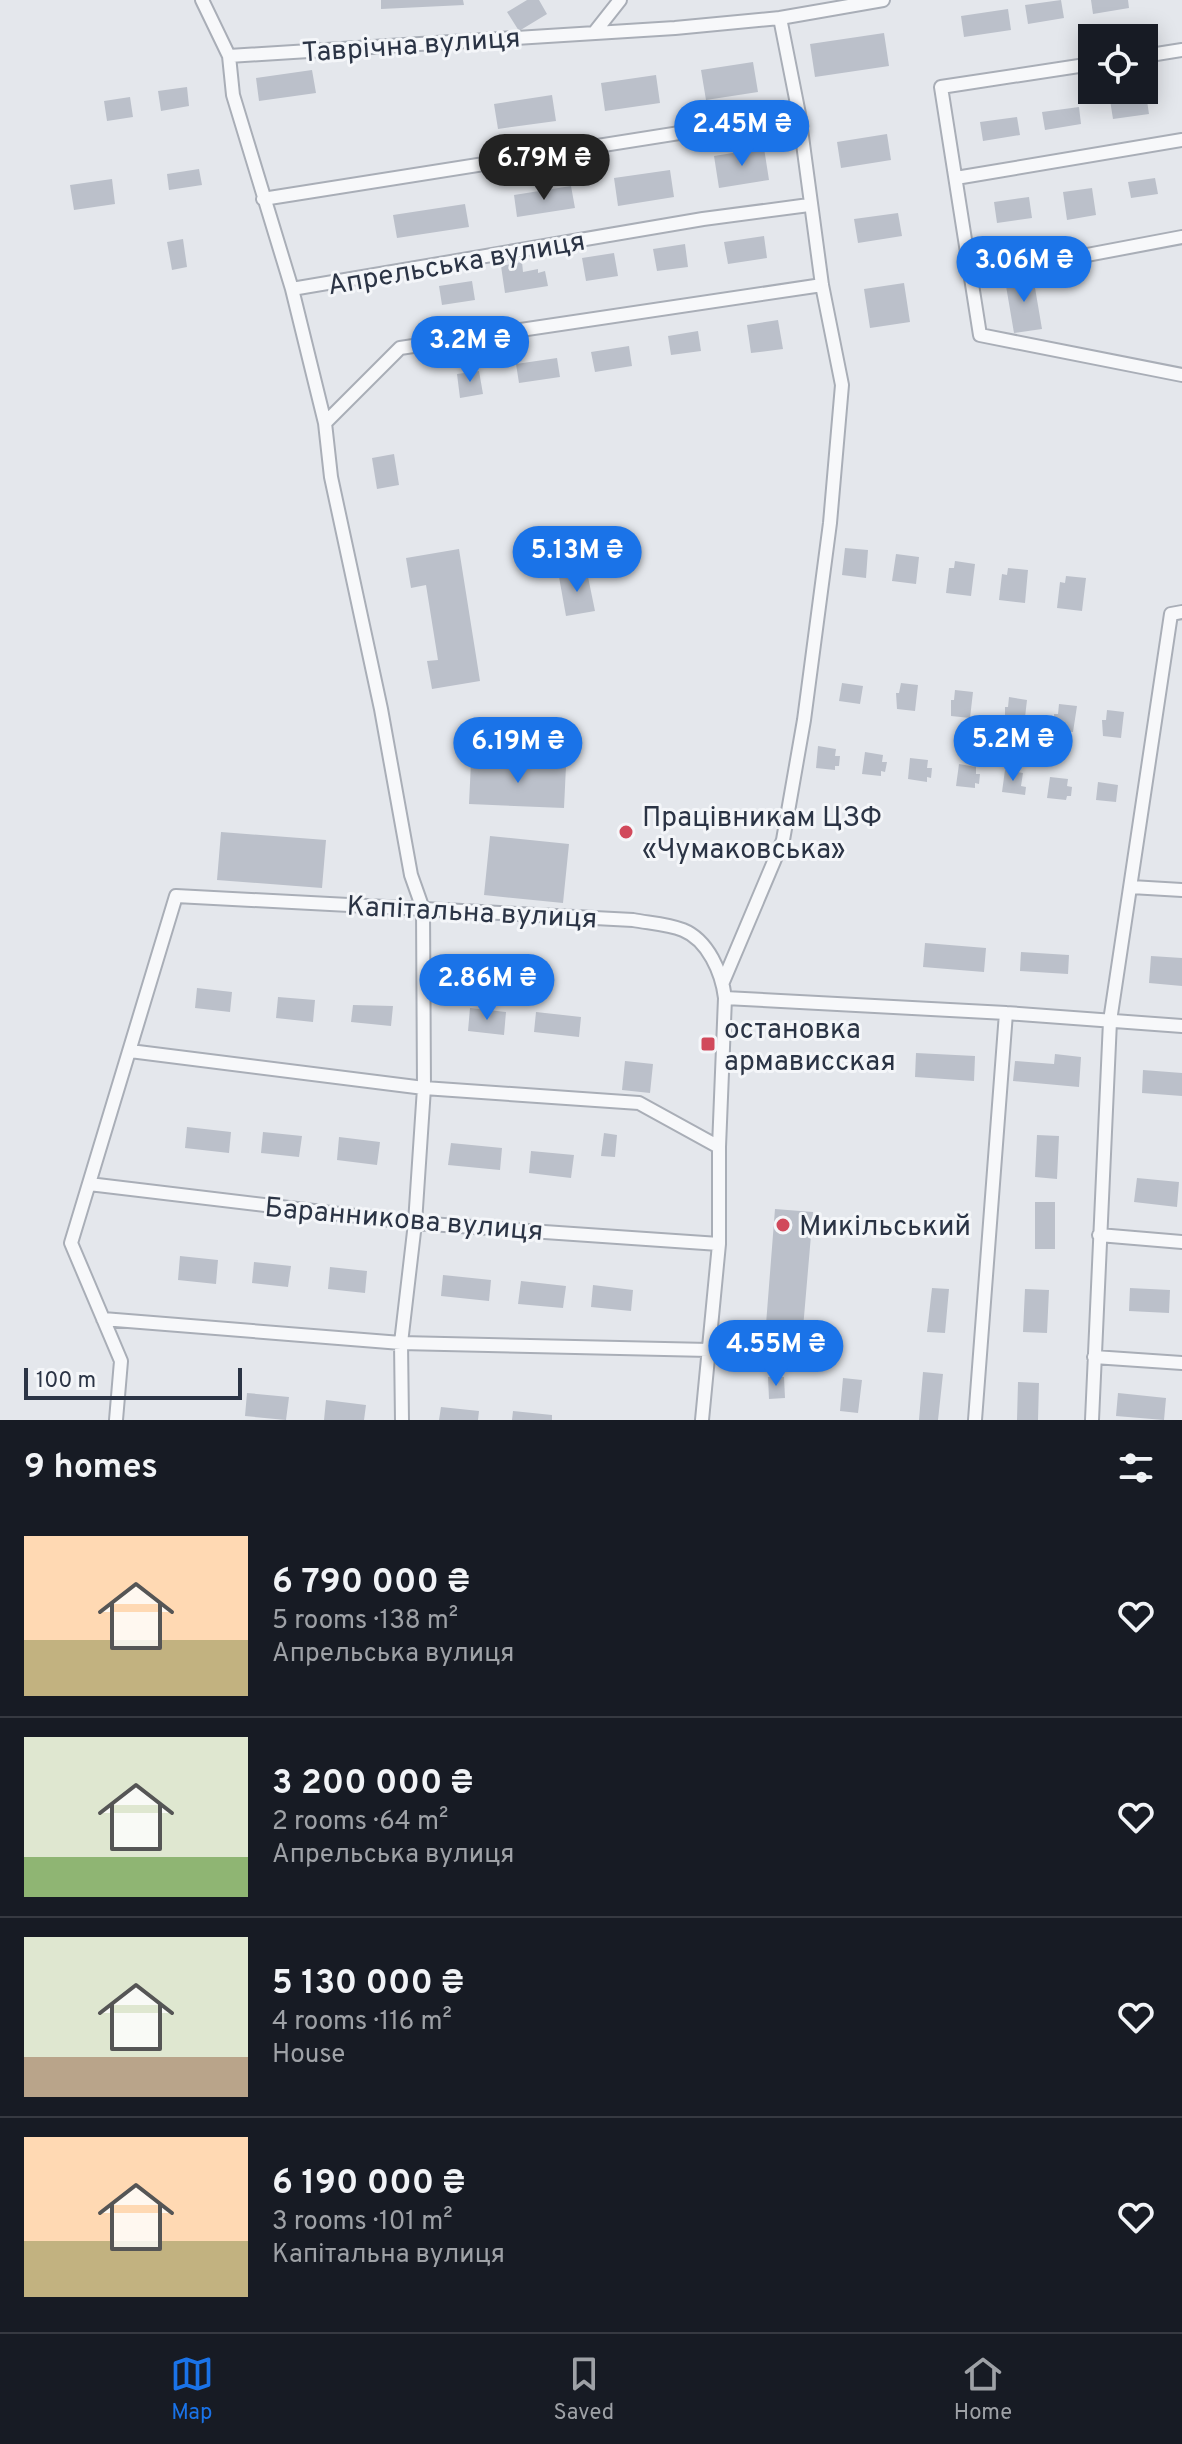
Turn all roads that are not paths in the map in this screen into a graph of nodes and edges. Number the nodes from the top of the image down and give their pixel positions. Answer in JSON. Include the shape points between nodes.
{"nodes":[{"id":1,"x":202,"y":0,"type":"edge"},
{"id":2,"x":620,"y":0,"type":"edge"},
{"id":3,"x":883,"y":0,"type":"edge"},
{"id":4,"x":780,"y":18,"type":"junction"},
{"id":5,"x":594,"y":33,"type":"junction"},
{"id":6,"x":1182,"y":50,"type":"edge"},
{"id":7,"x":1158,"y":54,"type":"edge"},
{"id":8,"x":229,"y":56,"type":"junction"},
{"id":9,"x":1078,"y":66,"type":"edge"},
{"id":10,"x":799,"y":114,"type":"junction"},
{"id":11,"x":1182,"y":140,"type":"edge"},
{"id":12,"x":956,"y":178,"type":"junction"},
{"id":13,"x":263,"y":199,"type":"junction"},
{"id":14,"x":809,"y":205,"type":"junction"},
{"id":15,"x":1182,"y":237,"type":"edge"},
{"id":16,"x":971,"y":277,"type":"junction"},
{"id":17,"x":822,"y":285,"type":"junction"},
{"id":18,"x":292,"y":289,"type":"junction"},
{"id":19,"x":1182,"y":375,"type":"edge"},
{"id":20,"x":325,"y":423,"type":"junction"},
{"id":21,"x":1182,"y":612,"type":"edge"},
{"id":22,"x":1131,"y":887,"type":"junction"},
{"id":23,"x":1182,"y":890,"type":"edge"},
{"id":24,"x":423,"y":909,"type":"junction"},
{"id":25,"x":723,"y":982,"type":"junction"},
{"id":26,"x":725,"y":998,"type":"junction"},
{"id":27,"x":1006,"y":1013,"type":"junction"},
{"id":28,"x":1110,"y":1021,"type":"junction"},
{"id":29,"x":1182,"y":1026,"type":"edge"},
{"id":30,"x":130,"y":1051,"type":"junction"},
{"id":31,"x":424,"y":1088,"type":"junction"},
{"id":32,"x":719,"y":1147,"type":"junction"},
{"id":33,"x":89,"y":1184,"type":"junction"},
{"id":34,"x":415,"y":1223,"type":"junction"},
{"id":35,"x":1099,"y":1235,"type":"junction"},
{"id":36,"x":1182,"y":1242,"type":"edge"},
{"id":37,"x":719,"y":1244,"type":"junction"},
{"id":38,"x":103,"y":1319,"type":"junction"},
{"id":39,"x":401,"y":1343,"type":"junction"},
{"id":40,"x":709,"y":1350,"type":"junction"},
{"id":41,"x":1094,"y":1357,"type":"junction"},
{"id":42,"x":1182,"y":1363,"type":"edge"},
{"id":43,"x":116,"y":1420,"type":"edge"},
{"id":44,"x":402,"y":1420,"type":"edge"},
{"id":45,"x":702,"y":1420,"type":"edge"},
{"id":46,"x":975,"y":1420,"type":"edge"},
{"id":47,"x":1092,"y":1420,"type":"edge"}],
"edges":[{"from":1,"to":8,"type":"street"},
{"from":2,"to":5,"type":"street"},
{"from":3,"to":4,"type":"street","name":"Таврічна вулиця"},
{"from":4,"to":5,"type":"street","name":"Таврічна вулиця"},
{"from":4,"to":10,"type":"street"},
{"from":5,"to":8,"type":"street","name":"Таврічна вулиця"},
{"from":6,"to":7,"type":"street"},
{"from":8,"to":13,"type":"street","via":[[233,95]]},
{"from":9,"to":12,"type":"street","via":[[941,87]]},
{"from":10,"to":13,"type":"street"},
{"from":10,"to":14,"type":"street"},
{"from":11,"to":12,"type":"street"},
{"from":12,"to":16,"type":"street"},
{"from":13,"to":18,"type":"street"},
{"from":14,"to":17,"type":"street"},
{"from":14,"to":18,"type":"street","name":"Апрельська вулиця"},
{"from":15,"to":16,"type":"street"},
{"from":16,"to":19,"type":"street","via":[[980,335]]},
{"from":17,"to":20,"type":"street","via":[[400,348]]},
{"from":17,"to":25,"type":"street","via":[[842,385],[804,720],[783,840]]},
{"from":18,"to":20,"type":"street"},
{"from":20,"to":24,"type":"street","via":[[331,477],[411,875]]},
{"from":21,"to":22,"type":"street","via":[[1171,614]]},
{"from":22,"to":23,"type":"street"},
{"from":22,"to":28,"type":"street"},
{"from":24,"to":25,"type":"street","name":"Капітальна вулиця","via":[[633,920],[683,930],[699,939]]},
{"from":24,"to":30,"type":"street","name":"Капітальна вулиця","via":[[176,896]]},
{"from":24,"to":31,"type":"street"},
{"from":25,"to":26,"type":"street","name":"Капітальна вулиця"},
{"from":26,"to":27,"type":"street"},
{"from":26,"to":32,"type":"street","name":"Капітальна вулиця"},
{"from":27,"to":28,"type":"street"},
{"from":27,"to":46,"type":"street"},
{"from":28,"to":29,"type":"street"},
{"from":28,"to":35,"type":"street"},
{"from":30,"to":31,"type":"street"},
{"from":30,"to":33,"type":"street"},
{"from":31,"to":32,"type":"street","via":[[639,1103]]},
{"from":31,"to":34,"type":"street"},
{"from":32,"to":37,"type":"street","name":"Капітальна вулиця"},
{"from":33,"to":34,"type":"street","name":"Баранникова вулиця"},
{"from":33,"to":38,"type":"street","via":[[71,1243]]},
{"from":34,"to":37,"type":"street","name":"Баранникова вулиця"},
{"from":34,"to":39,"type":"street"},
{"from":35,"to":36,"type":"street"},
{"from":35,"to":41,"type":"street"},
{"from":37,"to":40,"type":"street","name":"Капітальна вулиця"},
{"from":38,"to":39,"type":"street"},
{"from":38,"to":43,"type":"street","via":[[121,1361]]},
{"from":39,"to":40,"type":"street"},
{"from":39,"to":44,"type":"street"},
{"from":40,"to":45,"type":"street","name":"Капітальна вулиця"},
{"from":41,"to":42,"type":"street"},
{"from":41,"to":47,"type":"street"}]}
